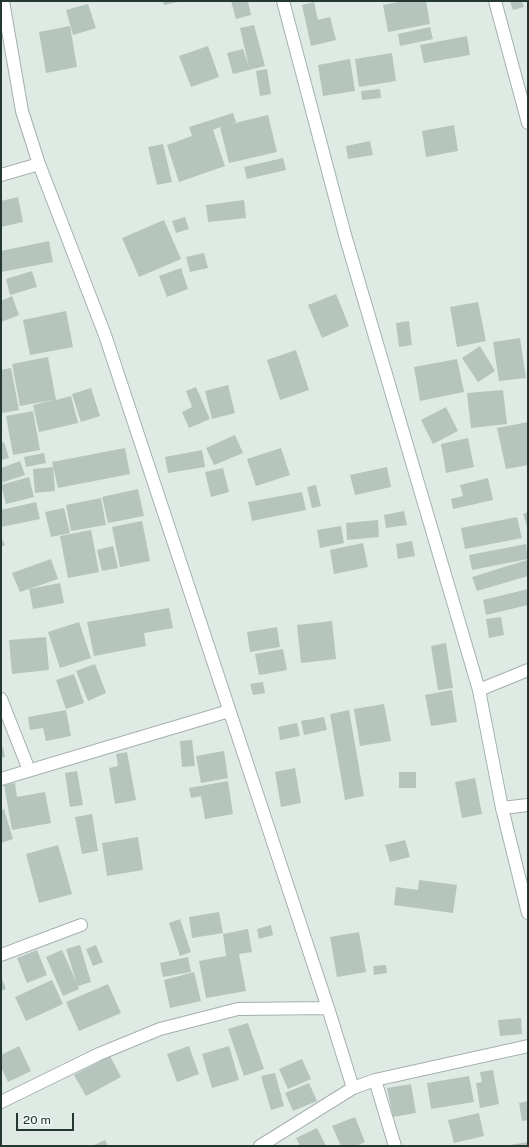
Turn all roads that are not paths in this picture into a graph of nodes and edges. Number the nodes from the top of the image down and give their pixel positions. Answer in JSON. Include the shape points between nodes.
{"nodes":[{"id":1,"x":3,"y":1,"type":"edge"},
{"id":2,"x":282,"y":1,"type":"edge"},
{"id":3,"x":495,"y":1,"type":"edge"},
{"id":4,"x":528,"y":123,"type":"edge"},
{"id":5,"x":39,"y":164,"type":"junction"},
{"id":6,"x":1,"y":175,"type":"edge"},
{"id":7,"x":528,"y":670,"type":"edge"},
{"id":8,"x":479,"y":690,"type":"junction"},
{"id":9,"x":1,"y":699,"type":"edge"},
{"id":10,"x":229,"y":711,"type":"junction"},
{"id":11,"x":29,"y":770,"type":"junction"},
{"id":12,"x":1,"y":779,"type":"edge"},
{"id":13,"x":528,"y":805,"type":"edge"},
{"id":14,"x":502,"y":808,"type":"junction"},
{"id":15,"x":528,"y":913,"type":"edge"},
{"id":16,"x":81,"y":925,"type":"dead end"},
{"id":17,"x":1,"y":955,"type":"edge"},
{"id":18,"x":328,"y":1008,"type":"junction"},
{"id":19,"x":528,"y":1046,"type":"edge"},
{"id":20,"x":375,"y":1080,"type":"junction"},
{"id":21,"x":353,"y":1088,"type":"junction"},
{"id":22,"x":1,"y":1102,"type":"edge"},
{"id":23,"x":260,"y":1146,"type":"edge"},
{"id":24,"x":395,"y":1146,"type":"edge"}],
"edges":[{"from":1,"to":5,"type":"street","via":[[22,111]]},
{"from":2,"to":8,"type":"street","via":[[345,235]]},
{"from":3,"to":4,"type":"street"},
{"from":5,"to":6,"type":"street"},
{"from":5,"to":10,"type":"street","via":[[105,335]]},
{"from":7,"to":8,"type":"street"},
{"from":8,"to":14,"type":"street"},
{"from":9,"to":11,"type":"street"},
{"from":10,"to":11,"type":"street"},
{"from":10,"to":18,"type":"street"},
{"from":11,"to":12,"type":"street"},
{"from":13,"to":14,"type":"street"},
{"from":14,"to":15,"type":"street"},
{"from":16,"to":17,"type":"street"},
{"from":18,"to":21,"type":"street"},
{"from":18,"to":22,"type":"street","via":[[238,1008],[160,1029],[99,1054]]},
{"from":19,"to":20,"type":"street"},
{"from":20,"to":21,"type":"street"},
{"from":20,"to":24,"type":"street"},
{"from":21,"to":23,"type":"street"}]}
